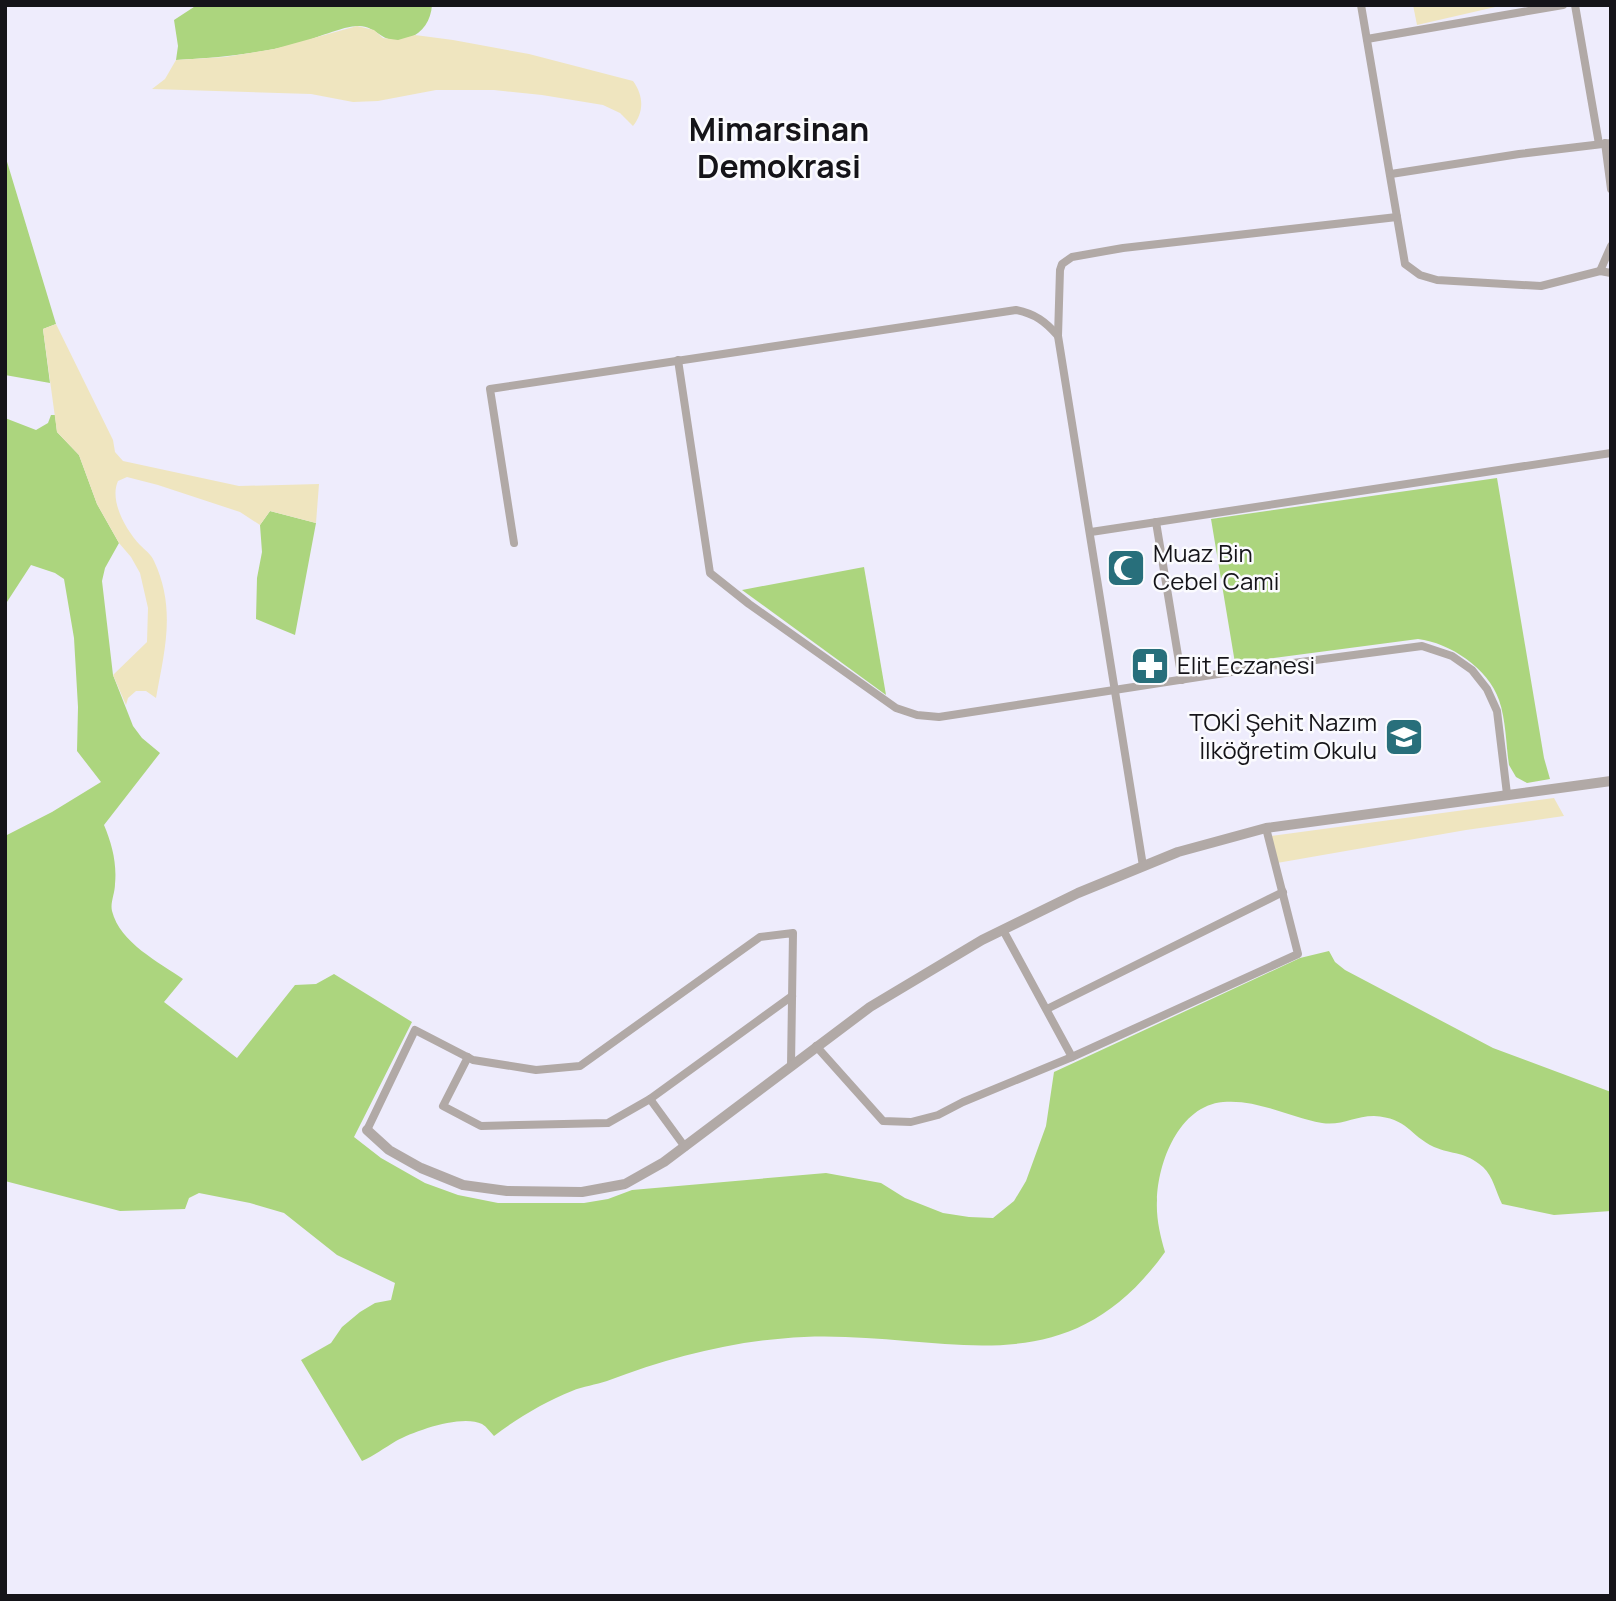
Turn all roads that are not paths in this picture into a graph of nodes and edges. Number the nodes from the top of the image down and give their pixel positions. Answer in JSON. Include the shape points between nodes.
{"nodes":[{"id":1,"x":1361,"y":5,"type":"edge"},
{"id":2,"x":1563,"y":5,"type":"edge"},
{"id":3,"x":1575,"y":5,"type":"edge"},
{"id":4,"x":1367,"y":39,"type":"junction"},
{"id":5,"x":1605,"y":143,"type":"edge"},
{"id":6,"x":1391,"y":174,"type":"junction"},
{"id":7,"x":1611,"y":189,"type":"edge"},
{"id":8,"x":1398,"y":217,"type":"junction"},
{"id":9,"x":1611,"y":246,"type":"edge"},
{"id":10,"x":1600,"y":271,"type":"junction"},
{"id":11,"x":1611,"y":273,"type":"edge"},
{"id":12,"x":1058,"y":335,"type":"junction"},
{"id":13,"x":678,"y":360,"type":"junction"},
{"id":14,"x":1611,"y":453,"type":"edge"},
{"id":15,"x":1156,"y":522,"type":"junction"},
{"id":16,"x":1091,"y":532,"type":"junction"},
{"id":17,"x":514,"y":543,"type":"dead end"},
{"id":18,"x":1182,"y":680,"type":"junction"},
{"id":19,"x":1116,"y":690,"type":"junction"},
{"id":20,"x":1611,"y":781,"type":"edge"},
{"id":21,"x":1507,"y":794,"type":"junction"},
{"id":22,"x":1266,"y":828,"type":"junction"},
{"id":23,"x":1143,"y":866,"type":"junction"},
{"id":24,"x":1283,"y":892,"type":"junction"},
{"id":25,"x":1003,"y":930,"type":"junction"},
{"id":26,"x":792,"y":996,"type":"junction"},
{"id":27,"x":1047,"y":1009,"type":"junction"},
{"id":28,"x":816,"y":1046,"type":"junction"},
{"id":29,"x":1072,"y":1057,"type":"junction"},
{"id":30,"x":468,"y":1058,"type":"junction"},
{"id":31,"x":791,"y":1066,"type":"junction"},
{"id":32,"x":650,"y":1098,"type":"junction"},
{"id":33,"x":367,"y":1130,"type":"joint"},
{"id":34,"x":685,"y":1147,"type":"junction"}],
"edges":[{"from":1,"to":4,"type":"street"},
{"from":2,"to":4,"type":"street"},
{"from":3,"to":5,"type":"street"},
{"from":4,"to":6,"type":"street"},
{"from":5,"to":6,"type":"street"},
{"from":5,"to":7,"type":"street"},
{"from":6,"to":8,"type":"street"},
{"from":8,"to":10,"type":"street","via":[[1405,264],[1420,275],[1541,286]]},
{"from":8,"to":12,"type":"street","via":[[1072,257],[1060,270]]},
{"from":9,"to":10,"type":"street"},
{"from":10,"to":11,"type":"street"},
{"from":12,"to":13,"type":"street","via":[[1033,314],[1016,310]]},
{"from":12,"to":16,"type":"street"},
{"from":13,"to":17,"type":"street","via":[[490,389]]},
{"from":13,"to":19,"type":"street","via":[[710,573],[749,604],[896,708],[917,715],[939,717]]},
{"from":14,"to":15,"type":"street"},
{"from":15,"to":16,"type":"street"},
{"from":15,"to":18,"type":"street"},
{"from":16,"to":19,"type":"street"},
{"from":18,"to":19,"type":"street"},
{"from":18,"to":21,"type":"street","via":[[1422,646],[1452,656],[1472,670],[1497,710]]},
{"from":19,"to":23,"type":"street"},
{"from":20,"to":21,"type":"street"},
{"from":21,"to":22,"type":"street"},
{"from":22,"to":23,"type":"street"},
{"from":22,"to":24,"type":"street"},
{"from":23,"to":25,"type":"street","via":[[1077,892]]},
{"from":24,"to":27,"type":"street"},
{"from":24,"to":29,"type":"street","via":[[1298,954]]},
{"from":25,"to":27,"type":"street"},
{"from":25,"to":28,"type":"street","via":[[870,1007]]},
{"from":26,"to":30,"type":"street","via":[[793,933],[760,937],[580,1066],[536,1070]]},
{"from":26,"to":31,"type":"street"},
{"from":26,"to":32,"type":"street"},
{"from":27,"to":29,"type":"street"},
{"from":28,"to":29,"type":"street","via":[[883,1121],[911,1122],[939,1115]]},
{"from":28,"to":31,"type":"street"},
{"from":30,"to":32,"type":"street","via":[[443,1106],[481,1126],[608,1124]]},
{"from":30,"to":33,"type":"street","via":[[415,1030]]},
{"from":31,"to":34,"type":"street"},
{"from":32,"to":34,"type":"street"},
{"from":33,"to":34,"type":"street","via":[[389,1150],[421,1168],[463,1185],[507,1191],[582,1192],[625,1184]]}]}
